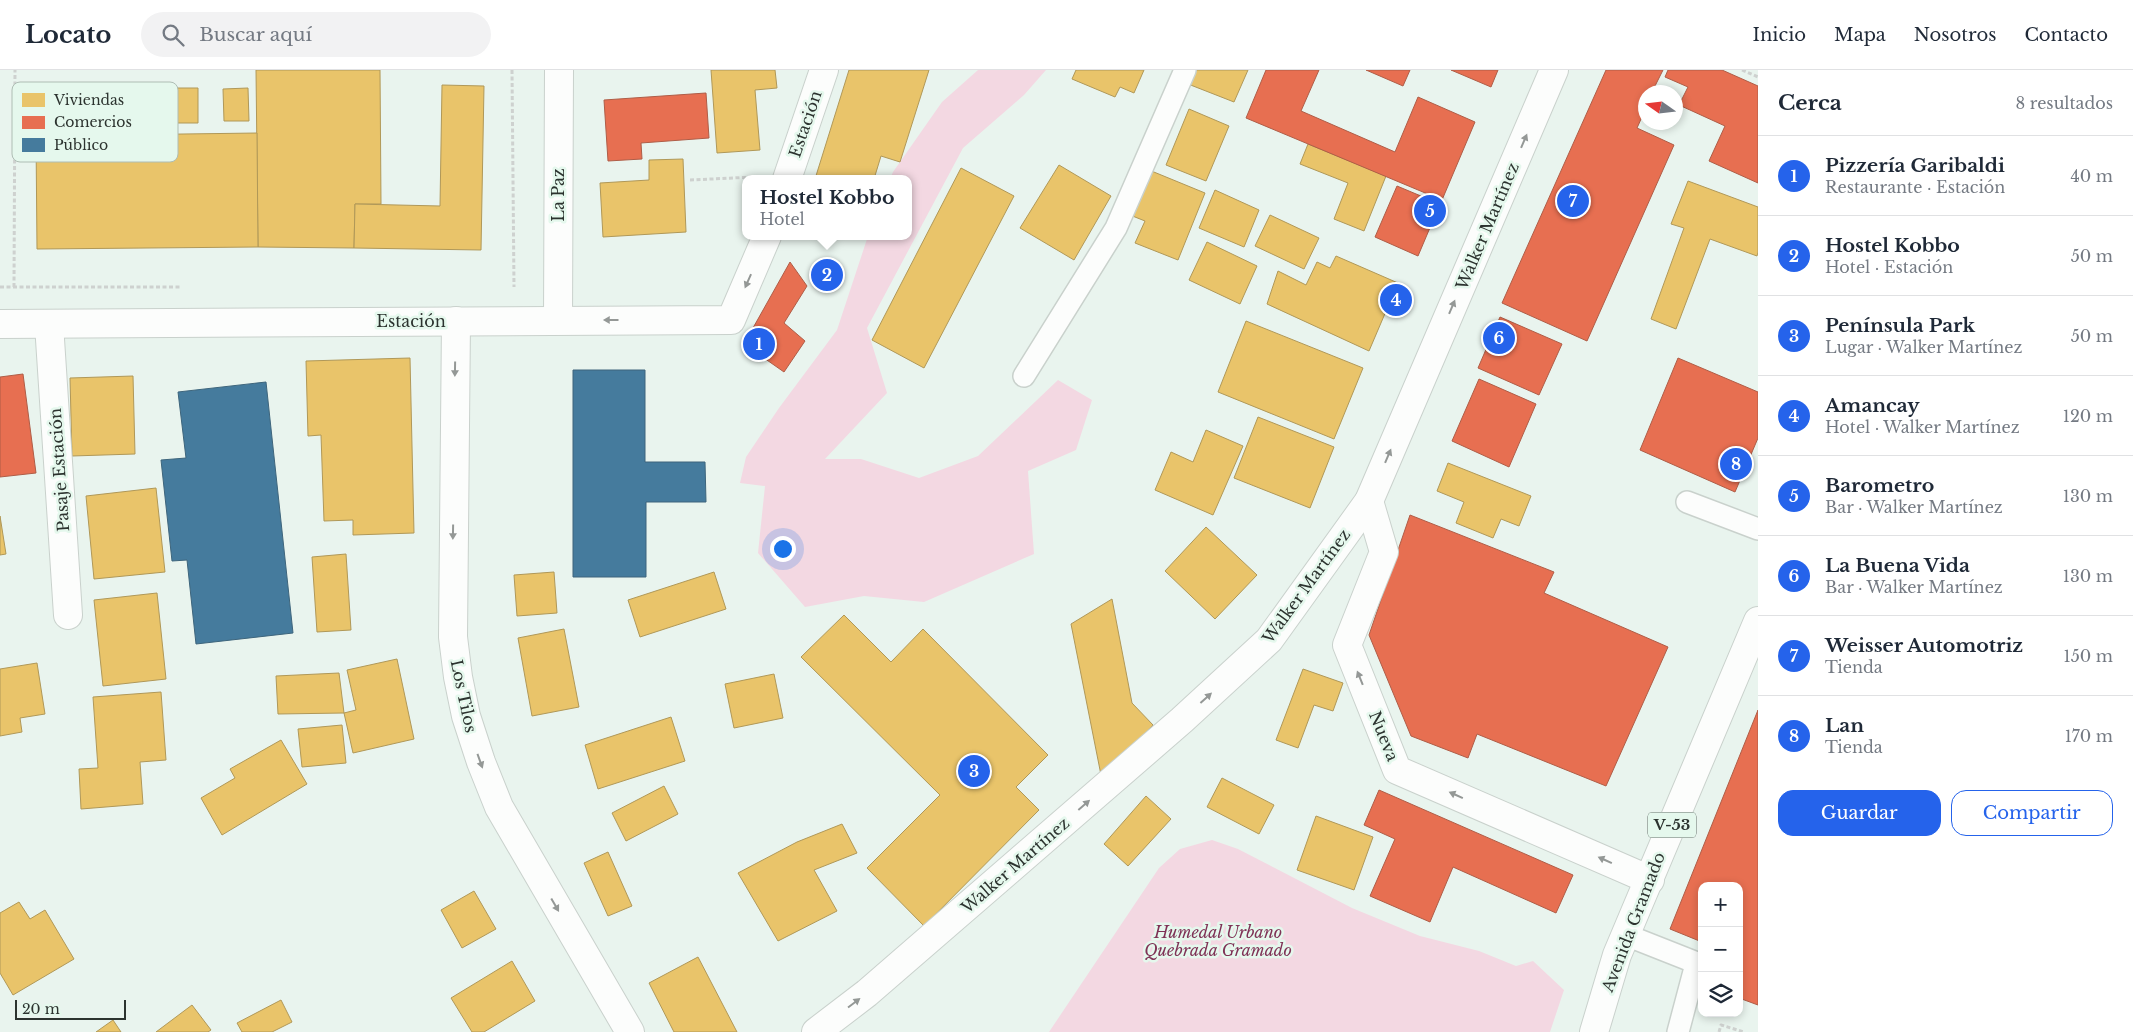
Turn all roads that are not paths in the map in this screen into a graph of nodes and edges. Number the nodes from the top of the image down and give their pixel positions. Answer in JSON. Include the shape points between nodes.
{"nodes":[{"id":1,"x":559,"y":70,"type":"edge"},
{"id":2,"x":824,"y":70,"type":"edge"},
{"id":3,"x":1185,"y":70,"type":"edge"},
{"id":4,"x":1554,"y":70,"type":"edge"},
{"id":5,"x":788,"y":175,"type":"edge"},
{"id":6,"x":765,"y":240,"type":"edge"},
{"id":7,"x":558,"y":320,"type":"junction"},
{"id":8,"x":456,"y":321,"type":"junction"},
{"id":9,"x":7,"y":324,"type":"edge"},
{"id":10,"x":49,"y":324,"type":"junction"},
{"id":11,"x":1024,"y":376,"type":"dead end"},
{"id":12,"x":1369,"y":501,"type":"junction"},
{"id":13,"x":1687,"y":502,"type":"dead end"},
{"id":14,"x":1758,"y":529,"type":"edge"},
{"id":15,"x":68,"y":615,"type":"dead end"},
{"id":16,"x":1758,"y":621,"type":"edge"},
{"id":17,"x":1650,"y":880,"type":"junction"},
{"id":18,"x":1626,"y":935,"type":"junction"},
{"id":19,"x":1698,"y":964,"type":"edge"},
{"id":20,"x":1698,"y":967,"type":"edge"},
{"id":21,"x":630,"y":1032,"type":"edge"},
{"id":22,"x":816,"y":1032,"type":"edge"},
{"id":23,"x":1594,"y":1032,"type":"edge"},
{"id":24,"x":1678,"y":1032,"type":"edge"}],
"edges":[{"from":1,"to":7,"type":"street","name":"La Paz"},
{"from":2,"to":5,"type":"street","name":"Estación"},
{"from":3,"to":11,"type":"lane","via":[[1116,228]]},
{"from":12,"to":4,"type":"street","name":"Walker Martínez","one_way":true},
{"from":6,"to":7,"type":"street","name":"Estación","one_way":true,"via":[[731,320]]},
{"from":7,"to":8,"type":"street","name":"Estación"},
{"from":8,"to":10,"type":"street","name":"Estación"},
{"from":8,"to":21,"type":"street","name":"Los Tilos","one_way":true,"via":[[453,637],[466,716],[480,762],[499,807]]},
{"from":9,"to":10,"type":"street","name":"Estación"},
{"from":10,"to":15,"type":"street","name":"Pasaje Estación"},
{"from":17,"to":12,"type":"street","name":"Nueva","one_way":true,"via":[[1397,770],[1347,645],[1384,552]]},
{"from":22,"to":12,"type":"street","name":"Walker Martínez","one_way":true,"via":[[868,993],[1270,640]]},
{"from":13,"to":14,"type":"lane"},
{"from":16,"to":17,"type":"street","name":"Avenida Gramado","number":"V-53"},
{"from":17,"to":18,"type":"street","name":"Avenida Gramado","number":"V-53"},
{"from":18,"to":19,"type":"lane"},
{"from":18,"to":23,"type":"street","name":"Avenida Gramado","number":"V-53","via":[[1609,977]]},
{"from":20,"to":24,"type":"lane"}]}
